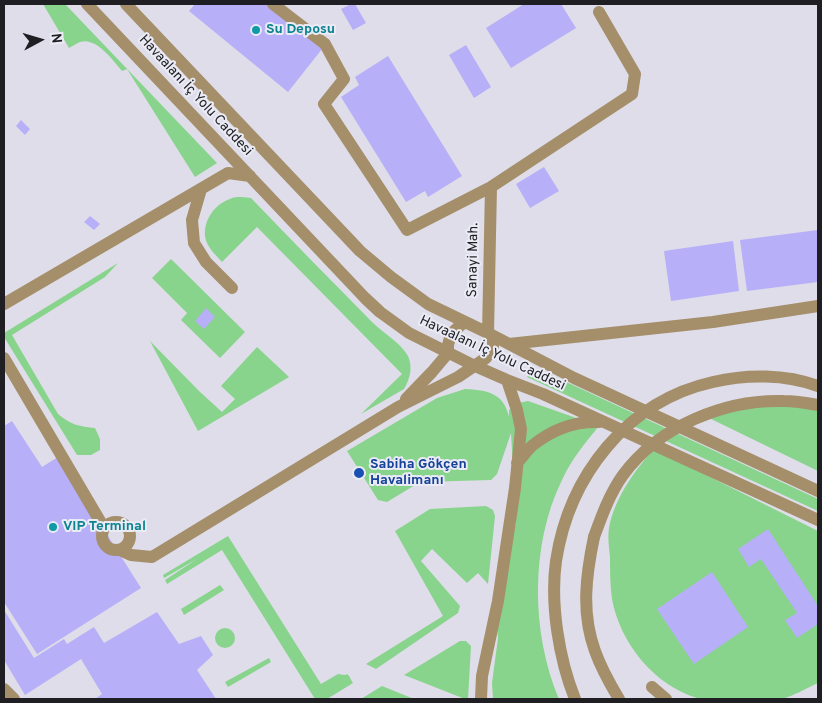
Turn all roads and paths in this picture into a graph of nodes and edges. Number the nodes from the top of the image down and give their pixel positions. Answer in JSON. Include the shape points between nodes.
{"nodes":[{"id":1,"x":87,"y":4,"type":"edge"},
{"id":2,"x":126,"y":4,"type":"edge"},
{"id":3,"x":273,"y":4,"type":"edge"},
{"id":4,"x":599,"y":12,"type":"dead end"},
{"id":5,"x":250,"y":176,"type":"junction"},
{"id":6,"x":491,"y":187,"type":"junction"},
{"id":7,"x":201,"y":188,"type":"junction"},
{"id":8,"x":232,"y":288,"type":"dead end"},
{"id":9,"x":4,"y":304,"type":"edge"},
{"id":10,"x":818,"y":306,"type":"edge"},
{"id":11,"x":464,"y":322,"type":"junction"},
{"id":12,"x":491,"y":335,"type":"junction"},
{"id":13,"x":509,"y":344,"type":"junction"},
{"id":14,"x":448,"y":353,"type":"junction"},
{"id":15,"x":4,"y":358,"type":"edge"},
{"id":16,"x":475,"y":366,"type":"junction"},
{"id":17,"x":506,"y":380,"type":"junction"},
{"id":18,"x":818,"y":386,"type":"edge"},
{"id":19,"x":818,"y":405,"type":"edge"},
{"id":20,"x":398,"y":407,"type":"junction"},
{"id":21,"x":604,"y":422,"type":"junction"},
{"id":22,"x":518,"y":462,"type":"junction"},
{"id":23,"x":818,"y":491,"type":"edge"},
{"id":24,"x":818,"y":520,"type":"edge"},
{"id":25,"x":103,"y":530,"type":"junction"},
{"id":26,"x":120,"y":550,"type":"junction"},
{"id":27,"x":652,"y":687,"type":"dead end"},
{"id":28,"x":4,"y":689,"type":"edge"},
{"id":29,"x":14,"y":699,"type":"edge"},
{"id":30,"x":482,"y":699,"type":"edge"},
{"id":31,"x":575,"y":699,"type":"edge"},
{"id":32,"x":619,"y":699,"type":"edge"},
{"id":33,"x":666,"y":699,"type":"edge"}],
"edges":[{"from":1,"to":5,"type":"street","name":"Havaalanı İç Yolu Caddesi"},
{"from":2,"to":11,"type":"street","name":"Havaalanı İç Yolu Caddesi","via":[[360,251],[428,304]]},
{"from":3,"to":6,"type":"street","via":[[325,44],[344,79],[324,104],[407,230]]},
{"from":4,"to":6,"type":"street","via":[[635,74],[632,94]]},
{"from":5,"to":7,"type":"street","via":[[228,173]]},
{"from":5,"to":14,"type":"street","name":"Havaalanı İç Yolu Caddesi","via":[[380,312],[409,333]]},
{"from":6,"to":12,"type":"street","name":"Sanayi Mah."},
{"from":7,"to":8,"type":"street","via":[[192,220],[194,243],[206,262]]},
{"from":7,"to":9,"type":"street"},
{"from":10,"to":13,"type":"street","name":"Havaalanı İç Yolu Caddesi","via":[[713,322]]},
{"from":11,"to":12,"type":"street","name":"Havaalanı İç Yolu Caddesi"},
{"from":11,"to":14,"type":"street","via":[[451,334]]},
{"from":12,"to":13,"type":"street","name":"Havaalanı İç Yolu Caddesi"},
{"from":12,"to":16,"type":"street","via":[[493,346],[486,358]]},
{"from":13,"to":23,"type":"street","name":"Havaalanı İç Yolu Caddesi","via":[[574,378]]},
{"from":14,"to":16,"type":"street","name":"Havaalanı İç Yolu Caddesi"},
{"from":14,"to":20,"type":"street"},
{"from":15,"to":25,"type":"street"},
{"from":16,"to":17,"type":"street","name":"Havaalanı İç Yolu Caddesi"},
{"from":16,"to":20,"type":"street","via":[[458,378]]},
{"from":17,"to":21,"type":"street","name":"Havaalanı İç Yolu Caddesi"},
{"from":17,"to":22,"type":"street","via":[[521,430]]},
{"from":18,"to":31,"type":"street","bridge":true,"via":[[775,377],[736,378],[700,385],[647,410],[617,436],[598,459],[568,514],[556,562],[557,633]]},
{"from":19,"to":32,"type":"street","bridge":true,"via":[[786,400],[750,403],[696,418],[672,431],[624,474],[604,510],[594,537],[586,589],[589,631],[595,651]]},
{"from":20,"to":26,"type":"street","via":[[152,557],[130,555]]},
{"from":21,"to":22,"type":"street","via":[[584,421],[557,429],[532,446]]},
{"from":21,"to":24,"type":"street","name":"Havaalanı İç Yolu Caddesi"},
{"from":22,"to":30,"type":"street","via":[[498,601],[482,676]]},
{"from":25,"to":26,"type":"street","via":[[103,543],[107,548]]},
{"from":25,"to":26,"type":"street","via":[[112,522],[128,528],[128,545]]},
{"from":27,"to":33,"type":"street"},
{"from":28,"to":29,"type":"street"}]}
